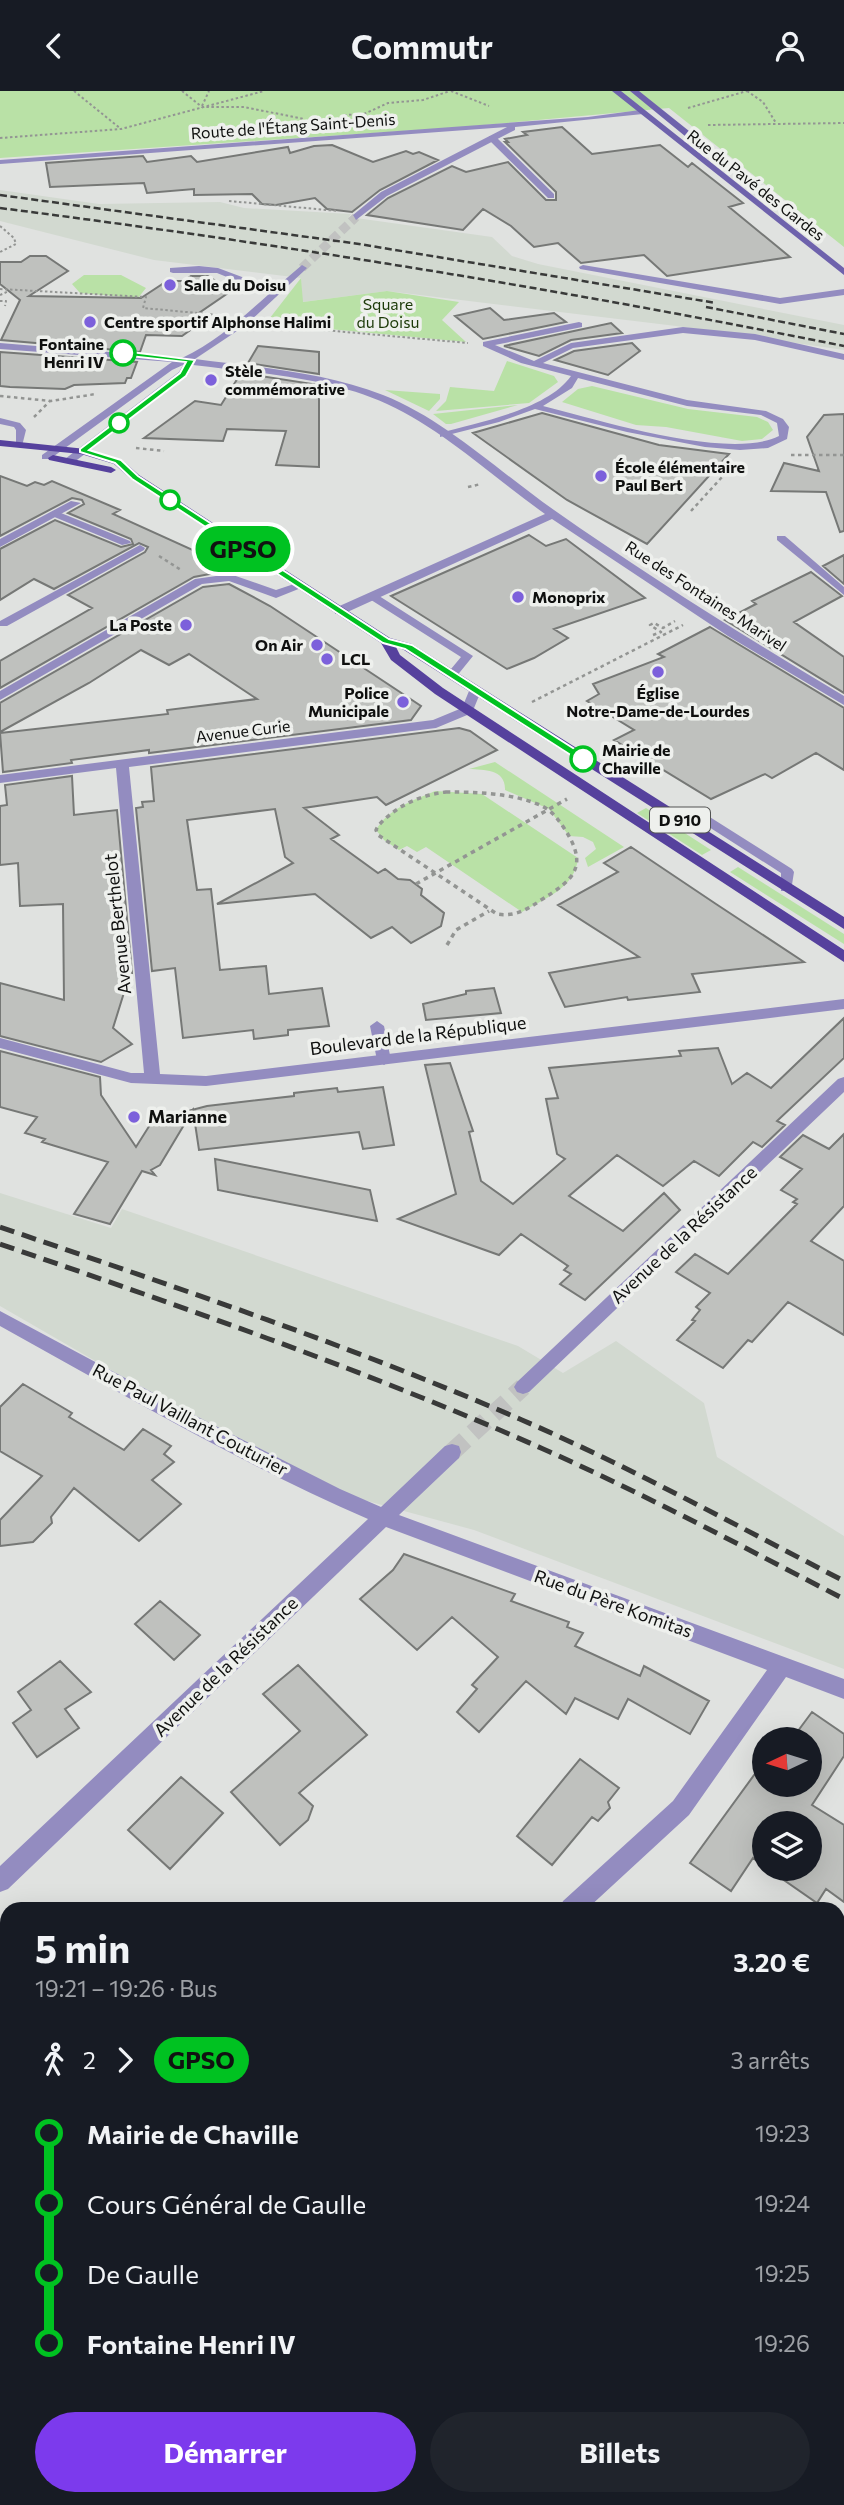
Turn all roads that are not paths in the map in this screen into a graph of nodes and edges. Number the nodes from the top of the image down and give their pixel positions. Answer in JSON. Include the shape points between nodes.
{"nodes":[{"id":1,"x":616,"y":91,"type":"edge"},
{"id":2,"x":634,"y":91,"type":"edge"},
{"id":3,"x":658,"y":110,"type":"junction"},
{"id":4,"x":640,"y":111,"type":"junction"},
{"id":5,"x":668,"y":118,"type":"junction"},
{"id":6,"x":588,"y":119,"type":"junction"},
{"id":7,"x":651,"y":120,"type":"junction"},
{"id":8,"x":532,"y":123,"type":"junction"},
{"id":9,"x":492,"y":138,"type":"junction"},
{"id":10,"x":0,"y":163,"type":"edge"},
{"id":11,"x":551,"y":196,"type":"dead end"},
{"id":12,"x":358,"y":216,"type":"tunnel mouth"},
{"id":13,"x":844,"y":260,"type":"edge"},
{"id":14,"x":583,"y":267,"type":"dead end"},
{"id":15,"x":302,"y":268,"type":"tunnel mouth"},
{"id":16,"x":173,"y":269,"type":"dead end"},
{"id":17,"x":844,"y":272,"type":"edge"},
{"id":18,"x":276,"y":292,"type":"junction"},
{"id":19,"x":844,"y":292,"type":"edge"},
{"id":20,"x":579,"y":325,"type":"dead end"},
{"id":21,"x":0,"y":346,"type":"edge"},
{"id":22,"x":844,"y":357,"type":"edge"},
{"id":23,"x":191,"y":360,"type":"junction"},
{"id":24,"x":535,"y":364,"type":"junction"},
{"id":25,"x":576,"y":375,"type":"junction"},
{"id":26,"x":538,"y":407,"type":"junction"},
{"id":27,"x":0,"y":421,"type":"edge"},
{"id":28,"x":443,"y":435,"type":"junction"},
{"id":29,"x":0,"y":443,"type":"edge"},
{"id":30,"x":19,"y":444,"type":"junction"},
{"id":31,"x":59,"y":447,"type":"junction"},
{"id":32,"x":82,"y":451,"type":"junction"},
{"id":33,"x":0,"y":454,"type":"edge"},
{"id":34,"x":46,"y":457,"type":"junction"},
{"id":35,"x":69,"y":461,"type":"junction"},
{"id":36,"x":132,"y":475,"type":"junction"},
{"id":37,"x":75,"y":503,"type":"dead end"},
{"id":38,"x":56,"y":513,"type":"junction"},
{"id":39,"x":553,"y":514,"type":"junction"},
{"id":40,"x":781,"y":538,"type":"dead end"},
{"id":41,"x":126,"y":543,"type":"dead end"},
{"id":42,"x":0,"y":544,"type":"edge"},
{"id":43,"x":140,"y":548,"type":"road end"},
{"id":44,"x":300,"y":586,"type":"junction"},
{"id":45,"x":844,"y":592,"type":"edge"},
{"id":46,"x":372,"y":596,"type":"junction"},
{"id":47,"x":339,"y":611,"type":"junction"},
{"id":48,"x":3,"y":624,"type":"dead end"},
{"id":49,"x":386,"y":641,"type":"junction"},
{"id":50,"x":452,"y":675,"type":"junction"},
{"id":51,"x":475,"y":691,"type":"junction"},
{"id":52,"x":0,"y":695,"type":"edge"},
{"id":53,"x":844,"y":701,"type":"edge"},
{"id":54,"x":468,"y":710,"type":"junction"},
{"id":55,"x":122,"y":764,"type":"junction"},
{"id":56,"x":0,"y":779,"type":"edge"},
{"id":57,"x":844,"y":924,"type":"edge"},
{"id":58,"x":844,"y":957,"type":"edge"},
{"id":59,"x":844,"y":1004,"type":"edge"},
{"id":60,"x":377,"y":1026,"type":"dead end"},
{"id":61,"x":0,"y":1043,"type":"edge"},
{"id":62,"x":383,"y":1060,"type":"junction"},
{"id":63,"x":153,"y":1080,"type":"junction"},
{"id":64,"x":844,"y":1083,"type":"edge"},
{"id":65,"x":0,"y":1318,"type":"edge"},
{"id":66,"x":523,"y":1387,"type":"tunnel mouth"},
{"id":67,"x":452,"y":1452,"type":"tunnel mouth"},
{"id":68,"x":384,"y":1517,"type":"junction"},
{"id":69,"x":782,"y":1666,"type":"junction"},
{"id":70,"x":844,"y":1689,"type":"edge"},
{"id":71,"x":0,"y":1881,"type":"edge"},
{"id":72,"x":579,"y":1902,"type":"edge"}],
"edges":[{"from":1,"to":4,"type":"main road","name":"Rue du Pavé des Gardes"},
{"from":2,"to":3,"type":"main road","name":"Rue du Pavé des Gardes"},
{"from":3,"to":4,"type":"main road","name":"Route de l'Étang Saint-Denis"},
{"from":3,"to":5,"type":"main road","name":"Rue du Pavé des Gardes"},
{"from":4,"to":6,"type":"street","name":"Route de l'Étang Saint-Denis"},
{"from":4,"to":7,"type":"main road","name":"Rue du Pavé des Gardes"},
{"from":5,"to":7,"type":"main road","name":"Rue du Pavé des Gardes"},
{"from":5,"to":13,"type":"main road","name":"Rue du Pavé des Gardes"},
{"from":6,"to":7,"type":"street","name":"Route de l'Étang Saint-Denis"},
{"from":6,"to":8,"type":"street","name":"Route de l'Étang Saint-Denis"},
{"from":7,"to":17,"type":"main road","name":"Rue du Pavé des Gardes"},
{"from":8,"to":9,"type":"street"},
{"from":8,"to":10,"type":"street","name":"Route de l'Étang Saint-Denis"},
{"from":9,"to":11,"type":"lane"},
{"from":9,"to":12,"type":"street","via":[[384,194]]},
{"from":14,"to":19,"type":"lane","via":[[780,301]]},
{"from":15,"to":18,"type":"street"},
{"from":16,"to":18,"type":"street","via":[[222,271],[256,289]]},
{"from":18,"to":23,"type":"street","via":[[243,323]]},
{"from":20,"to":24,"type":"lane","via":[[486,344]]},
{"from":21,"to":23,"type":"street","name":"Rue des Fontaines Marivel"},
{"from":22,"to":24,"type":"lane","via":[[755,337],[684,330],[571,346]]},
{"from":23,"to":28,"type":"street","name":"Rue des Fontaines Marivel","via":[[368,393]]},
{"from":23,"to":31,"type":"street","via":[[169,368]]},
{"from":23,"to":32,"type":"street","via":[[183,374]]},
{"from":24,"to":25,"type":"lane"},
{"from":25,"to":26,"type":"lane","via":[[573,383]]},
{"from":25,"to":26,"type":"lane","via":[[687,403],[763,413],[780,421],[785,437],[776,444],[753,447],[669,440]]},
{"from":26,"to":28,"type":"lane"},
{"from":27,"to":30,"type":"lane","via":[[17,425]]},
{"from":28,"to":39,"type":"street","name":"Rue des Fontaines Marivel"},
{"from":29,"to":30,"type":"main road","number":"D 910"},
{"from":30,"to":31,"type":"main road","number":"D 910"},
{"from":31,"to":32,"type":"main road","number":"D 910"},
{"from":31,"to":34,"type":"street"},
{"from":32,"to":35,"type":"street"},
{"from":32,"to":36,"type":"main road","number":"D 910","via":[[118,462]]},
{"from":33,"to":34,"type":"main road","number":"D 910"},
{"from":34,"to":35,"type":"main road","number":"D 910"},
{"from":35,"to":36,"type":"main road","number":"D 910"},
{"from":36,"to":44,"type":"main road","number":"D 910"},
{"from":37,"to":38,"type":"street"},
{"from":38,"to":41,"type":"lane"},
{"from":38,"to":42,"type":"street"},
{"from":39,"to":46,"type":"street"},
{"from":39,"to":53,"type":"street","name":"Rue des Fontaines Marivel","via":[[702,615]]},
{"from":40,"to":45,"type":"lane"},
{"from":43,"to":48,"type":"lane"},
{"from":44,"to":47,"type":"main road","number":"D 910"},
{"from":44,"to":52,"type":"street","via":[[276,594],[230,577],[199,581]]},
{"from":46,"to":47,"type":"street"},
{"from":46,"to":50,"type":"lane","via":[[412,615],[467,656]]},
{"from":47,"to":49,"type":"main road","number":"D 910"},
{"from":49,"to":50,"type":"main road","number":"D 910","via":[[408,647]]},
{"from":49,"to":54,"type":"main road","number":"D 910","via":[[395,657]]},
{"from":50,"to":51,"type":"main road","number":"D 910"},
{"from":51,"to":54,"type":"street"},
{"from":51,"to":57,"type":"main road","number":"D 910"},
{"from":54,"to":55,"type":"street","name":"Avenue Curie","via":[[436,724]]},
{"from":54,"to":58,"type":"main road","number":"D 910"},
{"from":55,"to":56,"type":"street","name":"Avenue Curie"},
{"from":55,"to":63,"type":"street","name":"Avenue Berthelot"},
{"from":59,"to":62,"type":"street","name":"Boulevard de la République"},
{"from":60,"to":62,"type":"lane"},
{"from":61,"to":63,"type":"street","name":"Boulevard de la République"},
{"from":62,"to":63,"type":"street","name":"Boulevard de la République","via":[[206,1081]]},
{"from":64,"to":66,"type":"street","name":"Avenue de la Résistance"},
{"from":65,"to":68,"type":"street","name":"Rue Paul Vaillant Couturier","via":[[333,1496]]},
{"from":67,"to":68,"type":"street","name":"Avenue de la Résistance"},
{"from":68,"to":69,"type":"street","name":"Rue du Père Komitas"},
{"from":68,"to":71,"type":"street","name":"Avenue de la Résistance"},
{"from":69,"to":70,"type":"street","name":"Rue du Père Komitas"},
{"from":69,"to":72,"type":"street","via":[[681,1808]]}]}
